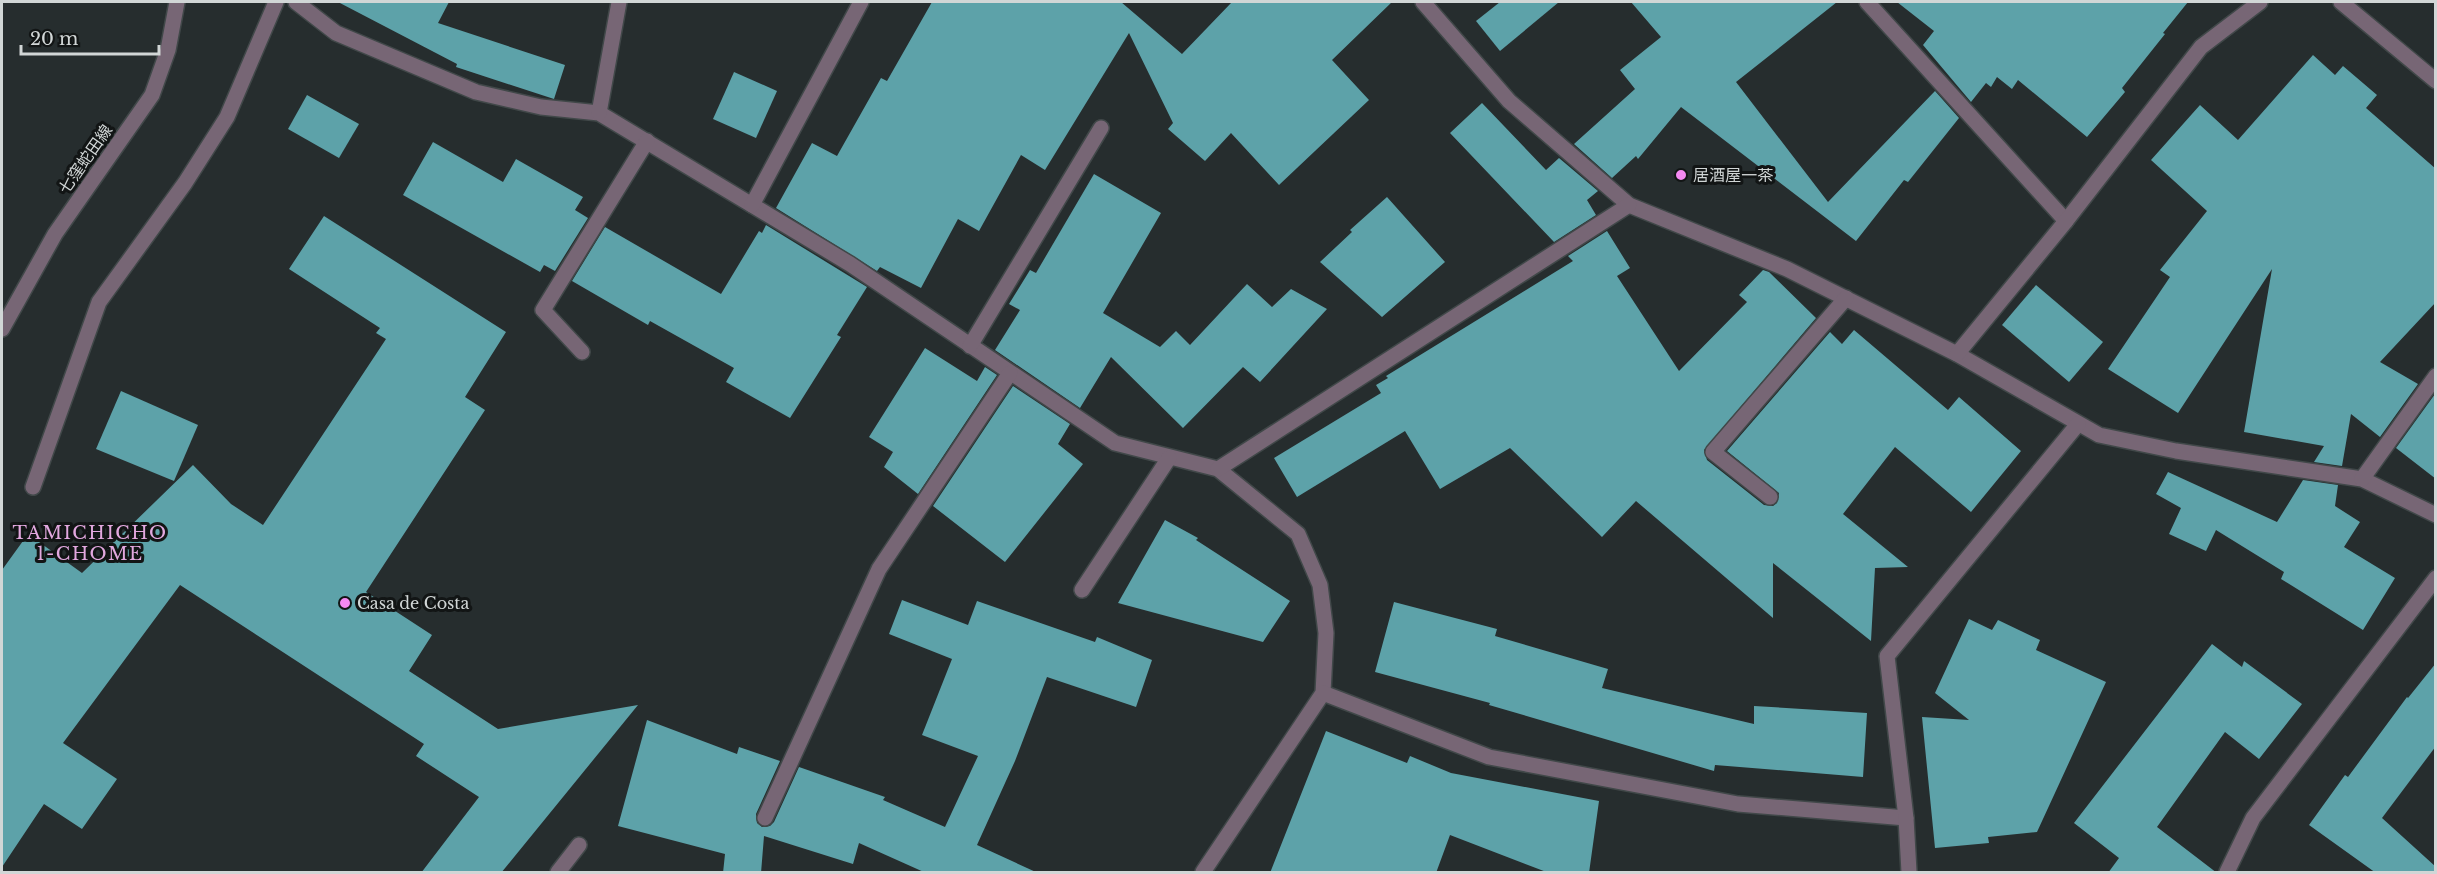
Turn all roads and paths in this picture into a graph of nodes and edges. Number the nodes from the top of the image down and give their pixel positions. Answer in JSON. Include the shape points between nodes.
{"nodes":[{"id":1,"x":177,"y":2,"type":"edge"},
{"id":2,"x":276,"y":2,"type":"edge"},
{"id":3,"x":296,"y":2,"type":"edge"},
{"id":4,"x":619,"y":2,"type":"edge"},
{"id":5,"x":861,"y":2,"type":"edge"},
{"id":6,"x":1423,"y":2,"type":"edge"},
{"id":7,"x":1867,"y":2,"type":"edge"},
{"id":8,"x":2260,"y":2,"type":"edge"},
{"id":9,"x":2341,"y":2,"type":"edge"},
{"id":10,"x":2436,"y":81,"type":"edge"},
{"id":11,"x":599,"y":112,"type":"junction"},
{"id":12,"x":1101,"y":128,"type":"dead end"},
{"id":13,"x":647,"y":141,"type":"junction"},
{"id":14,"x":752,"y":205,"type":"junction"},
{"id":15,"x":1629,"y":205,"type":"junction"},
{"id":16,"x":2066,"y":221,"type":"junction"},
{"id":17,"x":1846,"y":298,"type":"junction"},
{"id":18,"x":2,"y":329,"type":"edge"},
{"id":19,"x":970,"y":346,"type":"junction"},
{"id":20,"x":582,"y":352,"type":"dead end"},
{"id":21,"x":1957,"y":354,"type":"junction"},
{"id":22,"x":1010,"y":373,"type":"junction"},
{"id":23,"x":2436,"y":376,"type":"edge"},
{"id":24,"x":2078,"y":424,"type":"junction"},
{"id":25,"x":1168,"y":458,"type":"junction"},
{"id":26,"x":1218,"y":469,"type":"junction"},
{"id":27,"x":2362,"y":479,"type":"junction"},
{"id":28,"x":33,"y":487,"type":"dead end"},
{"id":29,"x":1770,"y":497,"type":"dead end"},
{"id":30,"x":2436,"y":515,"type":"edge"},
{"id":31,"x":2436,"y":578,"type":"edge"},
{"id":32,"x":1082,"y":590,"type":"dead end"},
{"id":33,"x":1323,"y":693,"type":"junction"},
{"id":34,"x":765,"y":818,"type":"dead end"},
{"id":35,"x":1906,"y":818,"type":"junction"},
{"id":36,"x":579,"y":845,"type":"dead end"},
{"id":37,"x":558,"y":873,"type":"edge"},
{"id":38,"x":1203,"y":873,"type":"edge"},
{"id":39,"x":1909,"y":873,"type":"edge"},
{"id":40,"x":2227,"y":873,"type":"edge"}],
"edges":[{"from":1,"to":18,"type":"street","name":"七窪蛇田線","via":[[168,50],[152,95],[55,234]]},
{"from":2,"to":28,"type":"street","via":[[227,117],[185,183],[99,302]]},
{"from":3,"to":11,"type":"street","via":[[336,33],[476,92],[541,107]]},
{"from":4,"to":11,"type":"street"},
{"from":5,"to":14,"type":"street"},
{"from":6,"to":15,"type":"street","via":[[1509,101]]},
{"from":7,"to":16,"type":"street"},
{"from":8,"to":16,"type":"street","via":[[2201,47]]},
{"from":9,"to":10,"type":"street"},
{"from":11,"to":13,"type":"street"},
{"from":12,"to":19,"type":"street"},
{"from":13,"to":14,"type":"street"},
{"from":13,"to":20,"type":"street","via":[[543,310]]},
{"from":14,"to":19,"type":"street","via":[[850,264]]},
{"from":15,"to":17,"type":"street"},
{"from":15,"to":26,"type":"street"},
{"from":16,"to":21,"type":"street"},
{"from":17,"to":21,"type":"street"},
{"from":17,"to":29,"type":"street","via":[[1713,452]]},
{"from":19,"to":22,"type":"street"},
{"from":21,"to":24,"type":"street"},
{"from":22,"to":25,"type":"street","via":[[1115,443]]},
{"from":22,"to":34,"type":"street","via":[[879,569]]},
{"from":23,"to":27,"type":"street"},
{"from":24,"to":27,"type":"street","via":[[2098,435],[2176,451]]},
{"from":24,"to":35,"type":"street","via":[[1887,656]]},
{"from":25,"to":26,"type":"street"},
{"from":25,"to":32,"type":"street"},
{"from":26,"to":33,"type":"street","via":[[1298,534],[1320,585],[1326,633]]},
{"from":27,"to":30,"type":"street"},
{"from":31,"to":40,"type":"street","via":[[2253,818]]},
{"from":33,"to":35,"type":"street","via":[[1489,757],[1738,804]]},
{"from":33,"to":38,"type":"street"},
{"from":35,"to":39,"type":"street"},
{"from":36,"to":37,"type":"street"}]}
